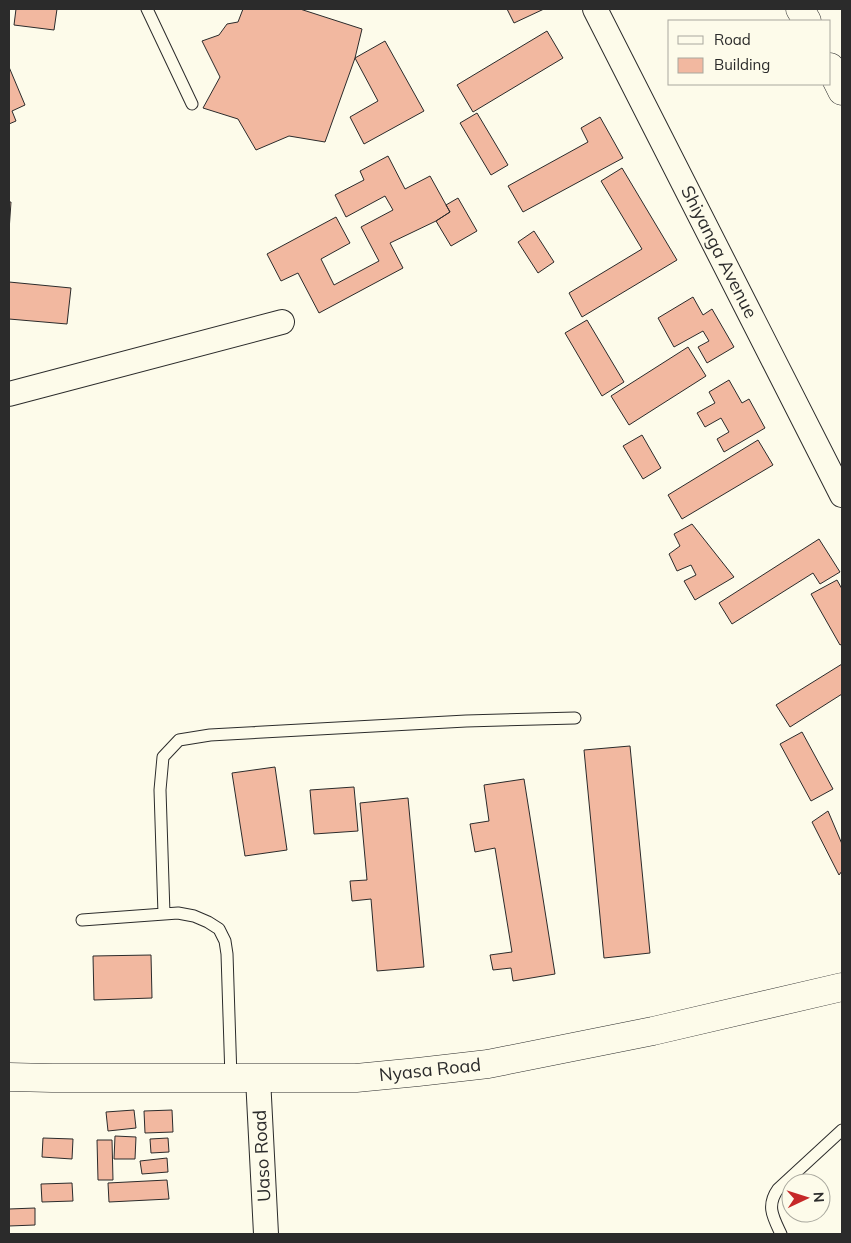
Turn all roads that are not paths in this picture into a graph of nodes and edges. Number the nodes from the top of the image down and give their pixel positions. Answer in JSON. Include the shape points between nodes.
{"nodes":[{"id":1,"x":147,"y":9,"type":"edge"},
{"id":2,"x":595,"y":9,"type":"edge"},
{"id":3,"x":800,"y":9,"type":"edge"},
{"id":4,"x":806,"y":20,"type":"edge"},
{"id":5,"x":831,"y":69,"type":"edge"},
{"id":6,"x":842,"y":91,"type":"edge"},
{"id":7,"x":192,"y":104,"type":"dead end"},
{"id":8,"x":282,"y":322,"type":"dead end"},
{"id":9,"x":9,"y":394,"type":"edge"},
{"id":10,"x":842,"y":495,"type":"edge"},
{"id":11,"x":575,"y":718,"type":"dead end"},
{"id":12,"x":164,"y":914,"type":"junction"},
{"id":13,"x":82,"y":920,"type":"dead end"},
{"id":14,"x":842,"y":987,"type":"edge"},
{"id":15,"x":9,"y":1077,"type":"edge"},
{"id":16,"x":231,"y":1078,"type":"junction"},
{"id":17,"x":258,"y":1078,"type":"junction"},
{"id":18,"x":842,"y":1130,"type":"edge"},
{"id":19,"x":266,"y":1234,"type":"edge"},
{"id":20,"x":781,"y":1234,"type":"edge"}],
"edges":[{"from":1,"to":7,"type":"lane"},
{"from":2,"to":10,"type":"street","name":"Shiyanga Avenue"},
{"from":3,"to":4,"type":"street"},
{"from":5,"to":6,"type":"street"},
{"from":8,"to":9,"type":"street"},
{"from":11,"to":12,"type":"lane","via":[[466,720],[210,735],[179,740],[163,757],[160,790]]},
{"from":12,"to":13,"type":"lane"},
{"from":12,"to":16,"type":"lane","via":[[178,913],[208,922],[218,929],[225,941]]},
{"from":14,"to":17,"type":"street","name":"Nyasa Road","via":[[654,1031],[488,1064],[356,1078]]},
{"from":15,"to":16,"type":"street","name":"Nyasa Road"},
{"from":16,"to":17,"type":"street","name":"Nyasa Road"},
{"from":17,"to":19,"type":"street","name":"Uaso Road"},
{"from":18,"to":20,"type":"lane","via":[[774,1194],[771,1204]]}]}
